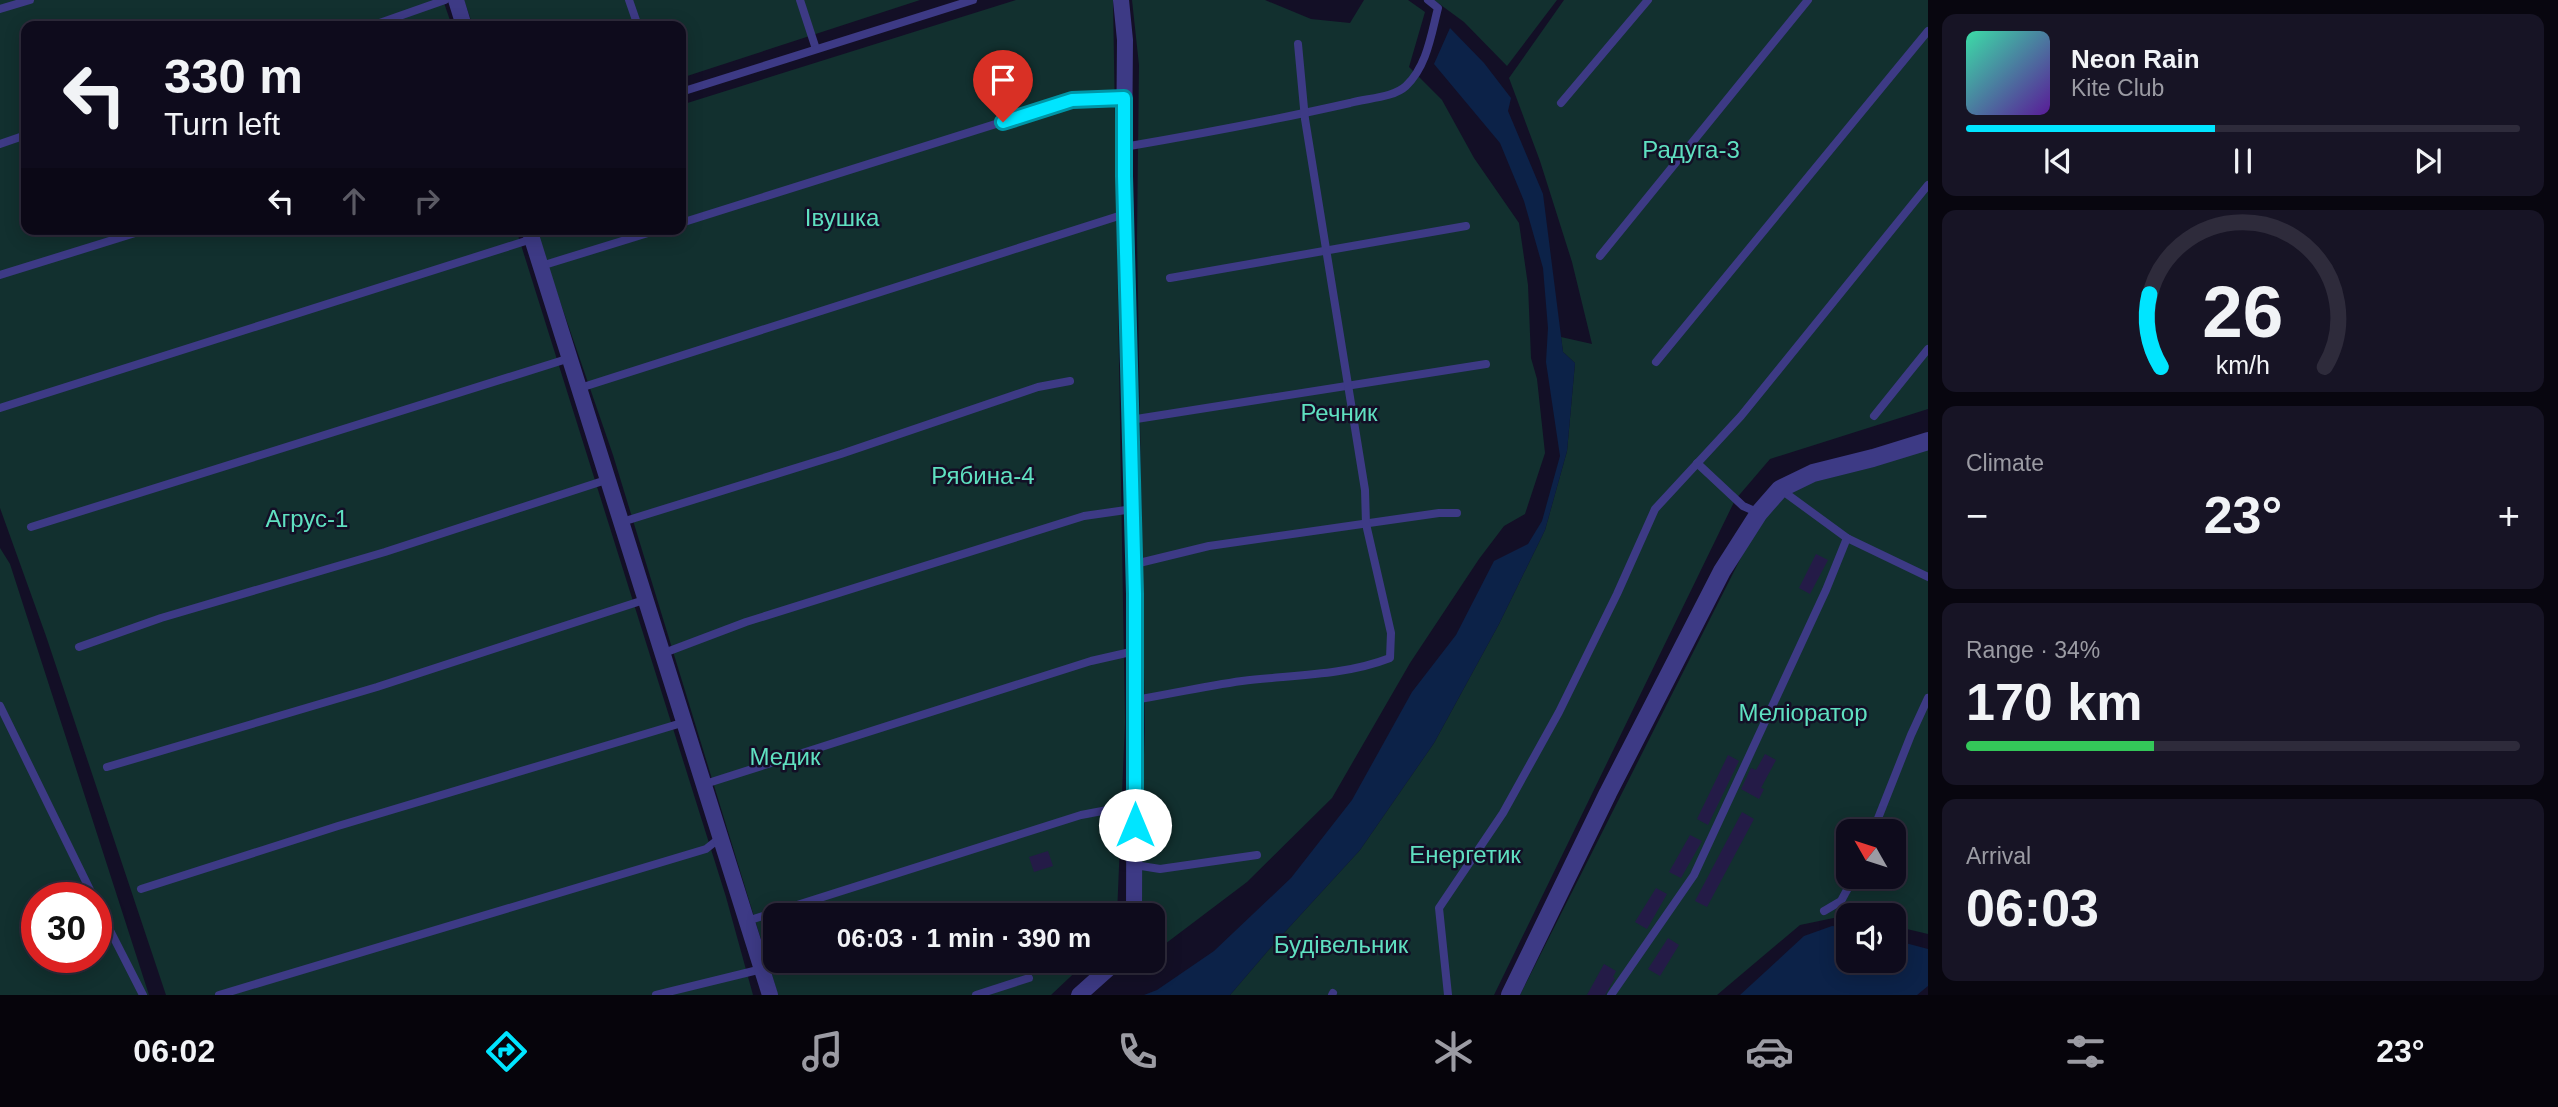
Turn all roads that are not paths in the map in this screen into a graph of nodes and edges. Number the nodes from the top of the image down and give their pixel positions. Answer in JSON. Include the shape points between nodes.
{"nodes":[{"id":1,"x":30,"y":0,"type":"edge"},
{"id":2,"x":445,"y":0,"type":"edge"},
{"id":3,"x":456,"y":0,"type":"edge"},
{"id":4,"x":629,"y":0,"type":"edge"},
{"id":5,"x":800,"y":0,"type":"edge"},
{"id":6,"x":973,"y":0,"type":"edge"},
{"id":7,"x":1121,"y":0,"type":"edge"},
{"id":8,"x":1428,"y":0,"type":"edge"},
{"id":9,"x":1648,"y":0,"type":"edge"},
{"id":10,"x":1808,"y":0,"type":"edge"},
{"id":11,"x":0,"y":9,"type":"edge"},
{"id":12,"x":386,"y":21,"type":"edge"},
{"id":13,"x":462,"y":21,"type":"edge"},
{"id":14,"x":636,"y":21,"type":"edge"},
{"id":15,"x":1928,"y":31,"type":"edge"},
{"id":16,"x":1298,"y":44,"type":"dead end"},
{"id":17,"x":816,"y":49,"type":"junction"},
{"id":18,"x":686,"y":90,"type":"edge"},
{"id":19,"x":1124,"y":98,"type":"junction"},
{"id":20,"x":1561,"y":103,"type":"dead end"},
{"id":21,"x":1304,"y":114,"type":"junction"},
{"id":22,"x":21,"y":137,"type":"edge"},
{"id":23,"x":0,"y":144,"type":"edge"},
{"id":24,"x":1124,"y":147,"type":"junction"},
{"id":25,"x":1928,"y":186,"type":"edge"},
{"id":26,"x":1125,"y":214,"type":"junction"},
{"id":27,"x":686,"y":221,"type":"edge"},
{"id":28,"x":1466,"y":226,"type":"dead end"},
{"id":29,"x":129,"y":235,"type":"edge"},
{"id":30,"x":528,"y":235,"type":"edge"},
{"id":31,"x":531,"y":235,"type":"edge"},
{"id":32,"x":642,"y":235,"type":"edge"},
{"id":33,"x":1327,"y":251,"type":"junction"},
{"id":34,"x":1600,"y":256,"type":"dead end"},
{"id":35,"x":541,"y":266,"type":"junction"},
{"id":36,"x":0,"y":275,"type":"edge"},
{"id":37,"x":1170,"y":278,"type":"dead end"},
{"id":38,"x":1928,"y":349,"type":"edge"},
{"id":39,"x":570,"y":358,"type":"junction"},
{"id":40,"x":1656,"y":362,"type":"dead end"},
{"id":41,"x":1486,"y":364,"type":"dead end"},
{"id":42,"x":1070,"y":382,"type":"dead end"},
{"id":43,"x":1349,"y":386,"type":"junction"},
{"id":44,"x":580,"y":388,"type":"junction"},
{"id":45,"x":0,"y":408,"type":"edge"},
{"id":46,"x":1874,"y":416,"type":"dead end"},
{"id":47,"x":1130,"y":420,"type":"junction"},
{"id":48,"x":1928,"y":441,"type":"edge"},
{"id":49,"x":1697,"y":463,"type":"junction"},
{"id":50,"x":609,"y":479,"type":"junction"},
{"id":51,"x":1780,"y":489,"type":"junction"},
{"id":52,"x":1133,"y":509,"type":"junction"},
{"id":53,"x":1457,"y":513,"type":"dead end"},
{"id":54,"x":1759,"y":513,"type":"junction"},
{"id":55,"x":622,"y":522,"type":"junction"},
{"id":56,"x":1366,"y":524,"type":"junction"},
{"id":57,"x":31,"y":527,"type":"dead end"},
{"id":58,"x":1847,"y":538,"type":"junction"},
{"id":59,"x":1135,"y":564,"type":"junction"},
{"id":60,"x":1928,"y":577,"type":"edge"},
{"id":61,"x":647,"y":599,"type":"junction"},
{"id":62,"x":79,"y":647,"type":"dead end"},
{"id":63,"x":1135,"y":651,"type":"junction"},
{"id":64,"x":664,"y":653,"type":"junction"},
{"id":65,"x":1928,"y":698,"type":"edge"},
{"id":66,"x":1135,"y":700,"type":"junction"},
{"id":67,"x":0,"y":706,"type":"edge"},
{"id":68,"x":685,"y":722,"type":"junction"},
{"id":69,"x":107,"y":767,"type":"dead end"},
{"id":70,"x":705,"y":784,"type":"junction"},
{"id":71,"x":1134,"y":805,"type":"junction"},
{"id":72,"x":1878,"y":819,"type":"edge"},
{"id":73,"x":721,"y":837,"type":"junction"},
{"id":74,"x":1257,"y":856,"type":"dead end"},
{"id":75,"x":1135,"y":864,"type":"junction"},
{"id":76,"x":86,"y":882,"type":"edge"},
{"id":77,"x":141,"y":889,"type":"dead end"},
{"id":78,"x":1848,"y":889,"type":"edge"},
{"id":79,"x":1134,"y":903,"type":"edge"},
{"id":80,"x":1824,"y":911,"type":"dead end"},
{"id":81,"x":747,"y":921,"type":"junction"},
{"id":82,"x":112,"y":934,"type":"edge"},
{"id":83,"x":762,"y":969,"type":"junction"},
{"id":84,"x":1104,"y":973,"type":"edge"},
{"id":85,"x":1029,"y":978,"type":"dead end"},
{"id":86,"x":143,"y":995,"type":"edge"},
{"id":87,"x":219,"y":995,"type":"edge"},
{"id":88,"x":656,"y":995,"type":"edge"},
{"id":89,"x":770,"y":995,"type":"edge"},
{"id":90,"x":975,"y":995,"type":"edge"},
{"id":91,"x":1079,"y":995,"type":"edge"},
{"id":92,"x":1448,"y":995,"type":"edge"},
{"id":93,"x":1510,"y":995,"type":"edge"},
{"id":94,"x":1611,"y":995,"type":"edge"}],
"edges":[{"from":1,"to":11,"type":"lane"},
{"from":2,"to":12,"type":"lane"},
{"from":3,"to":13,"type":"street"},
{"from":4,"to":14,"type":"lane"},
{"from":5,"to":17,"type":"lane"},
{"from":6,"to":17,"type":"lane"},
{"from":7,"to":19,"type":"street"},
{"from":8,"to":21,"type":"lane","via":[[1438,8],[1429,45],[1418,73],[1403,89]]},
{"from":9,"to":20,"type":"lane"},
{"from":10,"to":34,"type":"lane"},
{"from":15,"to":40,"type":"lane"},
{"from":16,"to":21,"type":"lane"},
{"from":17,"to":18,"type":"lane"},
{"from":19,"to":24,"type":"street"},
{"from":19,"to":27,"type":"lane","via":[[1072,100]]},
{"from":21,"to":24,"type":"lane"},
{"from":21,"to":33,"type":"lane"},
{"from":22,"to":23,"type":"lane"},
{"from":24,"to":26,"type":"street"},
{"from":25,"to":49,"type":"lane","via":[[1741,416]]},
{"from":26,"to":44,"type":"lane"},
{"from":26,"to":47,"type":"street"},
{"from":28,"to":33,"type":"lane"},
{"from":29,"to":36,"type":"lane"},
{"from":30,"to":45,"type":"lane"},
{"from":31,"to":35,"type":"street"},
{"from":32,"to":35,"type":"lane"},
{"from":33,"to":37,"type":"lane"},
{"from":33,"to":43,"type":"lane"},
{"from":35,"to":39,"type":"street"},
{"from":38,"to":46,"type":"lane"},
{"from":39,"to":44,"type":"street"},
{"from":39,"to":57,"type":"lane"},
{"from":41,"to":43,"type":"lane"},
{"from":42,"to":55,"type":"lane","via":[[1038,387]]},
{"from":43,"to":47,"type":"lane"},
{"from":43,"to":56,"type":"lane"},
{"from":44,"to":50,"type":"street"},
{"from":47,"to":52,"type":"street"},
{"from":48,"to":51,"type":"street","via":[[1813,473]]},
{"from":49,"to":54,"type":"lane","via":[[1744,506]]},
{"from":49,"to":92,"type":"lane","via":[[1656,509],[1559,712],[1503,813],[1439,908]]},
{"from":50,"to":55,"type":"street"},
{"from":50,"to":62,"type":"lane"},
{"from":51,"to":54,"type":"street"},
{"from":51,"to":58,"type":"lane"},
{"from":52,"to":59,"type":"street"},
{"from":52,"to":64,"type":"lane","via":[[1084,516],[746,622]]},
{"from":53,"to":56,"type":"lane"},
{"from":54,"to":93,"type":"street","via":[[1722,570]]},
{"from":55,"to":61,"type":"street"},
{"from":56,"to":59,"type":"lane","via":[[1209,546]]},
{"from":56,"to":66,"type":"lane","via":[[1391,633],[1391,658],[1346,670]]},
{"from":58,"to":60,"type":"lane"},
{"from":58,"to":94,"type":"lane","via":[[1694,875]]},
{"from":59,"to":63,"type":"street"},
{"from":61,"to":64,"type":"street"},
{"from":61,"to":69,"type":"lane","via":[[377,687]]},
{"from":63,"to":66,"type":"street"},
{"from":63,"to":70,"type":"lane"},
{"from":64,"to":68,"type":"street"},
{"from":65,"to":72,"type":"lane"},
{"from":66,"to":71,"type":"street"},
{"from":67,"to":76,"type":"lane"},
{"from":68,"to":70,"type":"street"},
{"from":68,"to":77,"type":"lane"},
{"from":70,"to":73,"type":"street"},
{"from":71,"to":75,"type":"street"},
{"from":71,"to":81,"type":"lane","via":[[1081,815]]},
{"from":73,"to":81,"type":"street"},
{"from":73,"to":87,"type":"lane","via":[[706,849]]},
{"from":74,"to":75,"type":"lane","via":[[1160,869]]},
{"from":75,"to":79,"type":"street"},
{"from":78,"to":80,"type":"lane","via":[[1841,901]]},
{"from":81,"to":83,"type":"street"},
{"from":82,"to":86,"type":"lane"},
{"from":83,"to":88,"type":"lane"},
{"from":83,"to":89,"type":"street"},
{"from":84,"to":91,"type":"street"},
{"from":85,"to":90,"type":"lane"}]}
